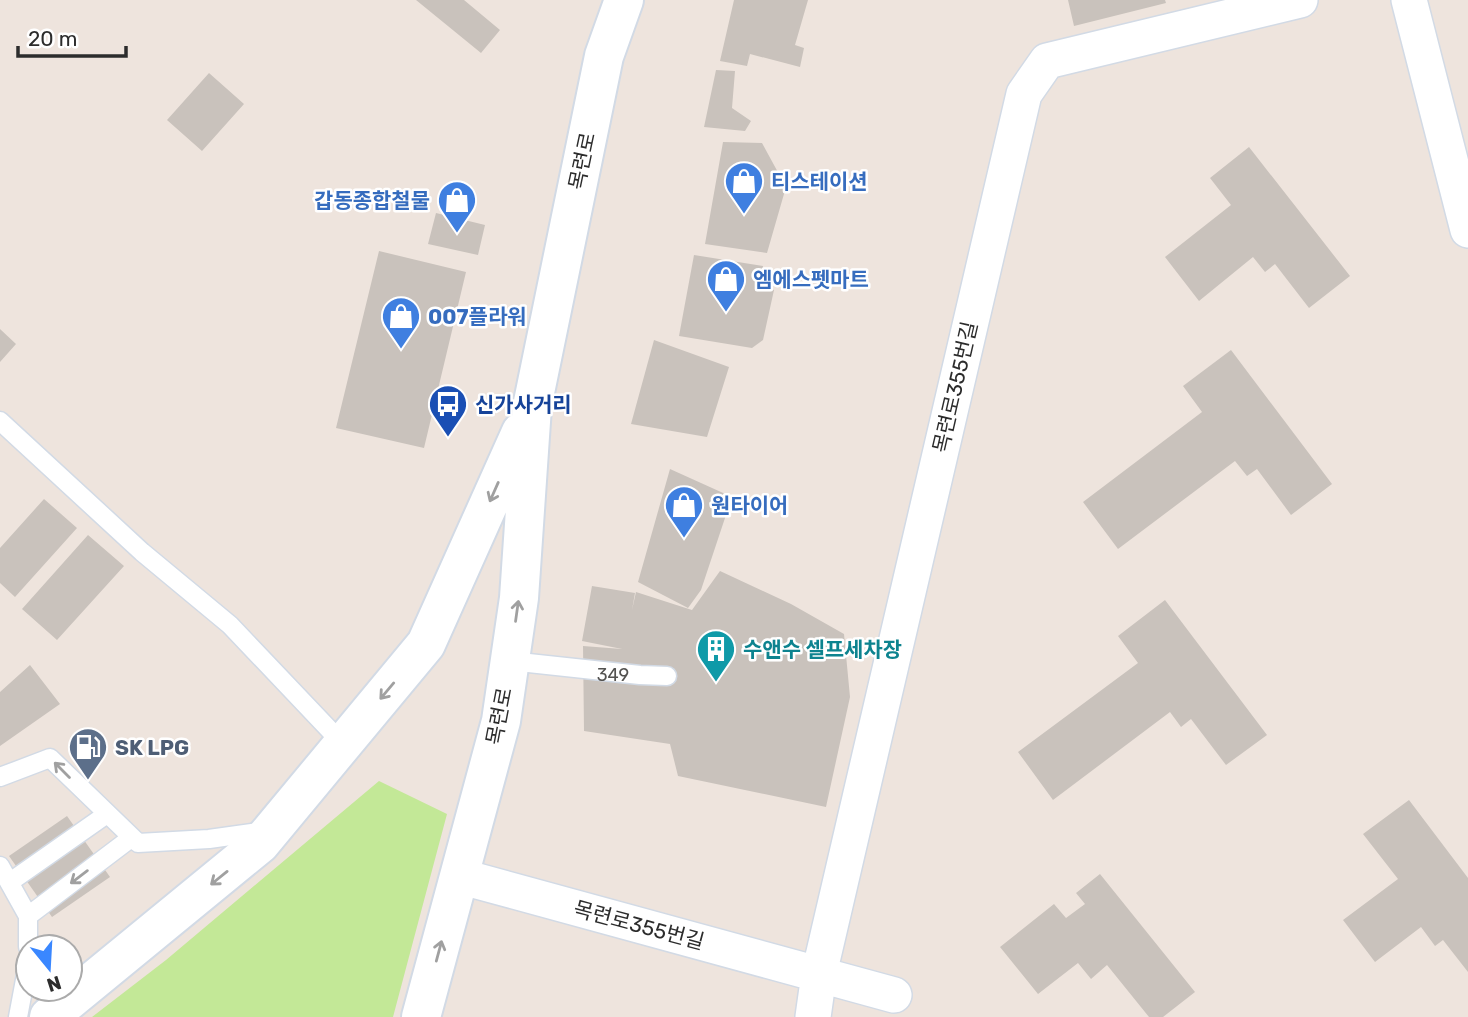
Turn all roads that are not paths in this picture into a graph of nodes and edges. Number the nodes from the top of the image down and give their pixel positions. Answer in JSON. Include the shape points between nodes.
{"nodes":[{"id":1,"x":597,"y":0,"type":"edge"},
{"id":2,"x":624,"y":0,"type":"edge"},
{"id":3,"x":1300,"y":0,"type":"edge"},
{"id":4,"x":1409,"y":0,"type":"edge"},
{"id":5,"x":604,"y":57,"type":"junction"},
{"id":6,"x":1468,"y":230,"type":"edge"},
{"id":7,"x":532,"y":407,"type":"junction"},
{"id":8,"x":0,"y":421,"type":"edge"},
{"id":9,"x":510,"y":660,"type":"junction"},
{"id":10,"x":667,"y":676,"type":"dead end"},
{"id":11,"x":343,"y":744,"type":"junction"},
{"id":12,"x":0,"y":777,"type":"edge"},
{"id":13,"x":107,"y":814,"type":"junction"},
{"id":14,"x":272,"y":830,"type":"junction"},
{"id":15,"x":131,"y":838,"type":"junction"},
{"id":16,"x":0,"y":866,"type":"edge"},
{"id":17,"x":459,"y":876,"type":"junction"},
{"id":18,"x":10,"y":882,"type":"junction"},
{"id":19,"x":28,"y":916,"type":"junction"},
{"id":20,"x":28,"y":933,"type":"edge"},
{"id":21,"x":819,"y":974,"type":"junction"},
{"id":22,"x":894,"y":995,"type":"dead end"},
{"id":23,"x":426,"y":1016,"type":"edge"},
{"id":24,"x":49,"y":1017,"type":"edge"},
{"id":25,"x":813,"y":1017,"type":"edge"}],
"edges":[{"from":1,"to":5,"type":"main road"},
{"from":2,"to":5,"type":"main road","name":"목련로"},
{"from":3,"to":21,"type":"street","name":"목련로355번길","via":[[1047,61],[1024,94]]},
{"from":4,"to":6,"type":"street"},
{"from":5,"to":7,"type":"main road","name":"목련로"},
{"from":9,"to":7,"type":"main road","name":"목련로","one_way":true,"via":[[519,598]]},
{"from":7,"to":11,"type":"main road","name":"목련로","one_way":true,"via":[[426,644]]},
{"from":8,"to":11,"type":"lane","via":[[142,552],[230,625]]},
{"from":9,"to":10,"type":"lane"},
{"from":9,"to":17,"type":"main road","name":"목련로","via":[[501,721]]},
{"from":11,"to":14,"type":"main road","name":"목련로"},
{"from":13,"to":12,"type":"lane","one_way":true,"via":[[50,758]]},
{"from":13,"to":15,"type":"lane"},
{"from":13,"to":18,"type":"lane"},
{"from":14,"to":15,"type":"lane","via":[[209,839],[138,843]]},
{"from":14,"to":24,"type":"main road","name":"목련로","one_way":true},
{"from":15,"to":19,"type":"lane","one_way":true},
{"from":16,"to":18,"type":"lane"},
{"from":17,"to":21,"type":"street","name":"목련로355번길"},
{"from":23,"to":17,"type":"main road","name":"목련로","one_way":true},
{"from":18,"to":19,"type":"lane"},
{"from":19,"to":20,"type":"lane"},
{"from":21,"to":22,"type":"street","name":"목련로355번길"},
{"from":21,"to":25,"type":"street","name":"목련로355번길"}]}
